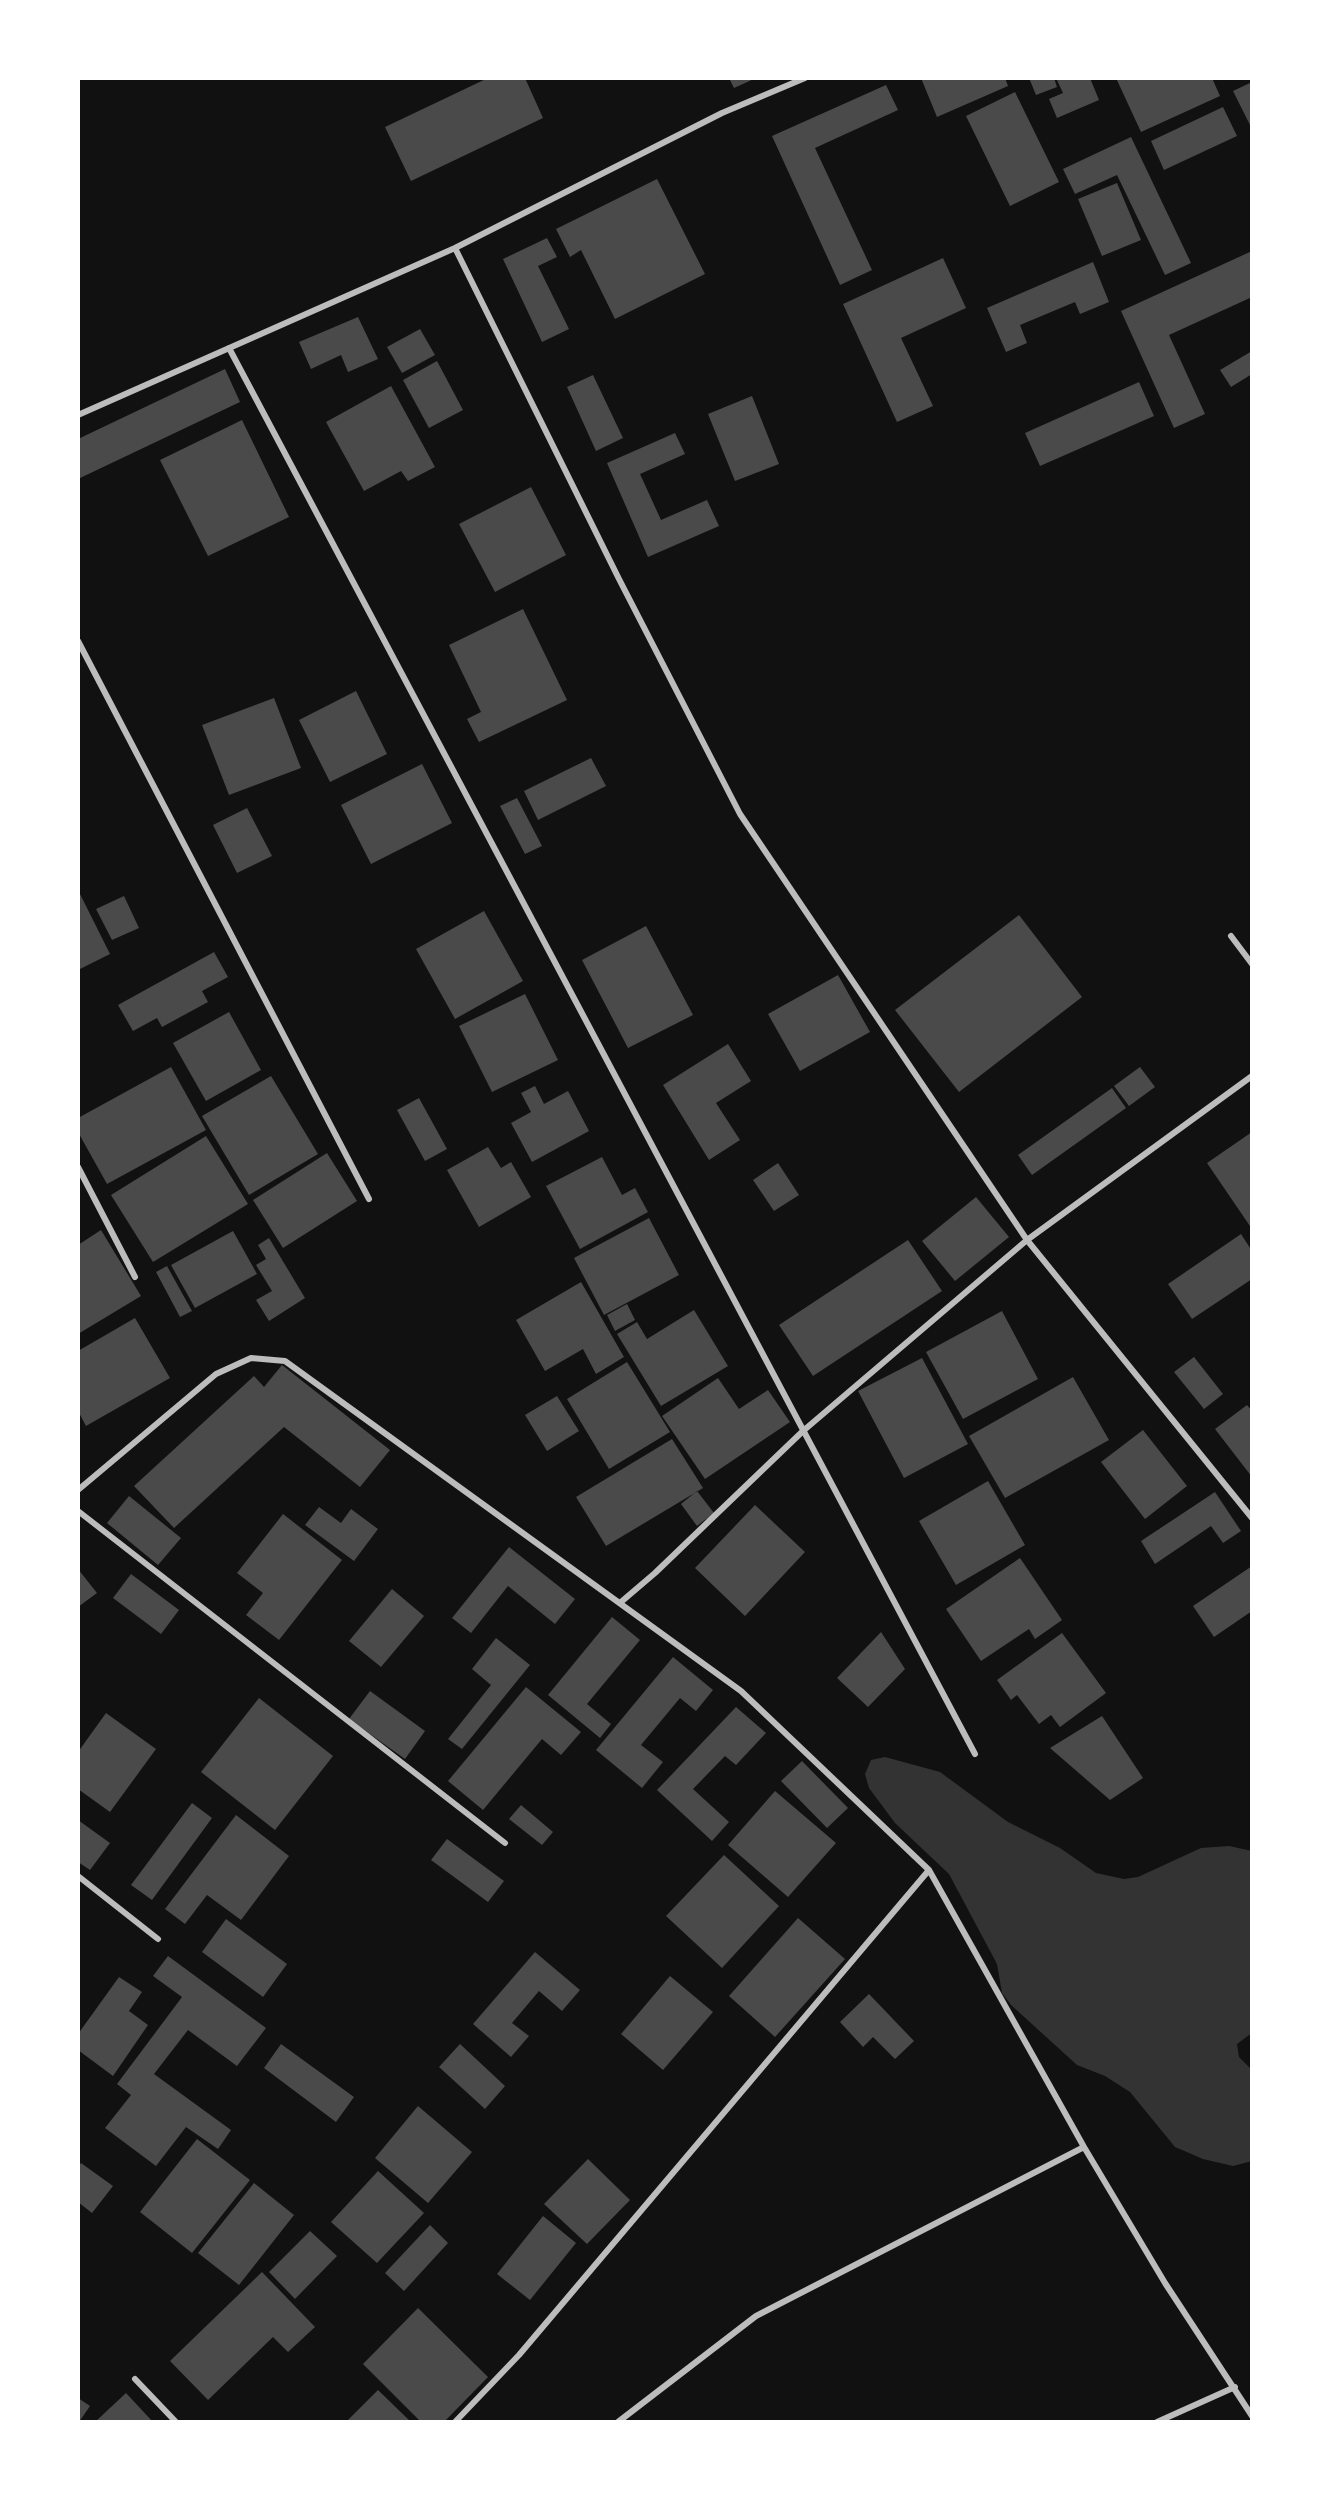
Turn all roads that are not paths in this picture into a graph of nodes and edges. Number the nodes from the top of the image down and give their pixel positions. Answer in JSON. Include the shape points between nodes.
{"nodes":[{"id":1,"x":805,"y":78,"type":"edge"},
{"id":2,"x":455,"y":248,"type":"junction"},
{"id":3,"x":229,"y":348,"type":"junction"},
{"id":4,"x":78,"y":416,"type":"edge"},
{"id":5,"x":78,"y":641,"type":"edge"},
{"id":6,"x":1231,"y":936,"type":"dead end"},
{"id":7,"x":1252,"y":964,"type":"edge"},
{"id":8,"x":1252,"y":1076,"type":"edge"},
{"id":9,"x":78,"y":1167,"type":"edge"},
{"id":10,"x":369,"y":1198,"type":"dead end"},
{"id":11,"x":1027,"y":1240,"type":"junction"},
{"id":12,"x":135,"y":1277,"type":"dead end"},
{"id":13,"x":803,"y":1431,"type":"junction"},
{"id":14,"x":78,"y":1490,"type":"edge"},
{"id":15,"x":78,"y":1510,"type":"edge"},
{"id":16,"x":1252,"y":1518,"type":"edge"},
{"id":17,"x":621,"y":1602,"type":"junction"},
{"id":18,"x":975,"y":1755,"type":"dead end"},
{"id":19,"x":505,"y":1843,"type":"dead end"},
{"id":20,"x":929,"y":1870,"type":"junction"},
{"id":21,"x":78,"y":1876,"type":"edge"},
{"id":22,"x":158,"y":1939,"type":"dead end"},
{"id":23,"x":1084,"y":2147,"type":"junction"},
{"id":24,"x":135,"y":2379,"type":"dead end"},
{"id":25,"x":1235,"y":2387,"type":"junction"},
{"id":26,"x":1252,"y":2416,"type":"edge"},
{"id":27,"x":176,"y":2422,"type":"edge"},
{"id":28,"x":454,"y":2422,"type":"edge"},
{"id":29,"x":618,"y":2422,"type":"edge"},
{"id":30,"x":1156,"y":2422,"type":"edge"}],
"edges":[{"from":1,"to":2,"type":"street","via":[[722,112]]},
{"from":2,"to":3,"type":"street"},
{"from":2,"to":11,"type":"street","via":[[740,814]]},
{"from":3,"to":4,"type":"street"},
{"from":3,"to":13,"type":"street"},
{"from":5,"to":10,"type":"street"},
{"from":6,"to":7,"type":"street"},
{"from":8,"to":11,"type":"street"},
{"from":9,"to":12,"type":"street"},
{"from":11,"to":13,"type":"street"},
{"from":11,"to":16,"type":"street"},
{"from":13,"to":17,"type":"street"},
{"from":13,"to":18,"type":"street"},
{"from":14,"to":17,"type":"street","via":[[216,1374],[251,1358],[285,1361]]},
{"from":15,"to":19,"type":"street"},
{"from":17,"to":20,"type":"street","via":[[741,1691]]},
{"from":20,"to":23,"type":"street"},
{"from":20,"to":28,"type":"street","via":[[519,2355]]},
{"from":21,"to":22,"type":"street"},
{"from":23,"to":25,"type":"street","via":[[1165,2283]]},
{"from":23,"to":29,"type":"street","via":[[756,2316]]},
{"from":24,"to":27,"type":"street"},
{"from":25,"to":26,"type":"street"},
{"from":25,"to":30,"type":"street"}]}
